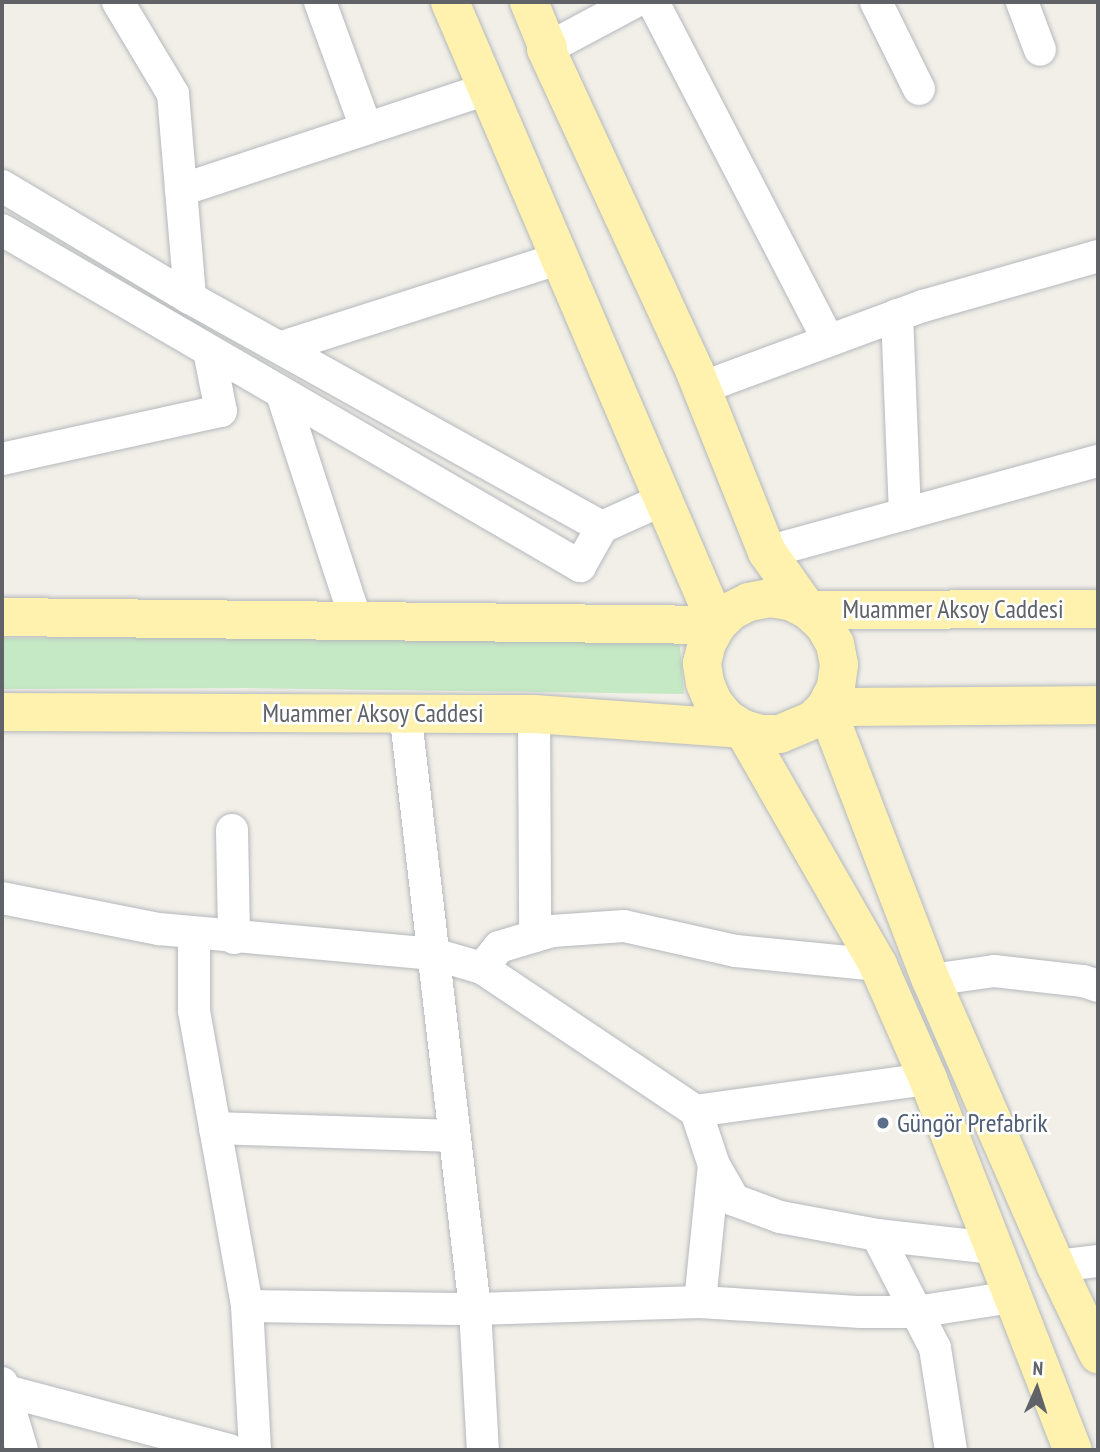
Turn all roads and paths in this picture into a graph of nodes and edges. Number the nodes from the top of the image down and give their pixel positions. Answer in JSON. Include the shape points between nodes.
{"nodes":[{"id":1,"x":118,"y":2,"type":"edge"},
{"id":2,"x":320,"y":2,"type":"edge"},
{"id":3,"x":450,"y":2,"type":"edge"},
{"id":4,"x":529,"y":2,"type":"edge"},
{"id":5,"x":635,"y":2,"type":"edge"},
{"id":6,"x":653,"y":2,"type":"edge"},
{"id":7,"x":876,"y":2,"type":"edge"},
{"id":8,"x":1022,"y":2,"type":"edge"},
{"id":9,"x":548,"y":48,"type":"junction"},
{"id":10,"x":1040,"y":50,"type":"dead end"},
{"id":11,"x":485,"y":89,"type":"junction"},
{"id":12,"x":919,"y":89,"type":"dead end"},
{"id":13,"x":366,"y":128,"type":"junction"},
{"id":14,"x":2,"y":186,"type":"edge"},
{"id":15,"x":181,"y":190,"type":"junction"},
{"id":16,"x":2,"y":230,"type":"edge"},
{"id":17,"x":1098,"y":256,"type":"edge"},
{"id":18,"x":558,"y":259,"type":"junction"},
{"id":19,"x":190,"y":298,"type":"junction"},
{"id":20,"x":897,"y":315,"type":"junction"},
{"id":21,"x":828,"y":341,"type":"junction"},
{"id":22,"x":282,"y":347,"type":"junction"},
{"id":23,"x":209,"y":351,"type":"junction"},
{"id":24,"x":701,"y":388,"type":"junction"},
{"id":25,"x":282,"y":394,"type":"junction"},
{"id":26,"x":2,"y":459,"type":"edge"},
{"id":27,"x":1098,"y":461,"type":"edge"},
{"id":28,"x":662,"y":500,"type":"junction"},
{"id":29,"x":905,"y":514,"type":"junction"},
{"id":30,"x":602,"y":527,"type":"junction"},
{"id":31,"x":767,"y":552,"type":"junction"},
{"id":32,"x":1098,"y":609,"type":"edge"},
{"id":33,"x":808,"y":610,"type":"junction"},
{"id":34,"x":2,"y":617,"type":"edge"},
{"id":35,"x":356,"y":621,"type":"junction"},
{"id":36,"x":717,"y":625,"type":"junction"},
{"id":37,"x":1098,"y":705,"type":"edge"},
{"id":38,"x":826,"y":707,"type":"junction"},
{"id":39,"x":2,"y":712,"type":"edge"},
{"id":40,"x":405,"y":712,"type":"junction"},
{"id":41,"x":534,"y":714,"type":"junction"},
{"id":42,"x":743,"y":729,"type":"junction"},
{"id":43,"x":232,"y":830,"type":"dead end"},
{"id":44,"x":2,"y":898,"type":"edge"},
{"id":45,"x":194,"y":933,"type":"junction"},
{"id":46,"x":535,"y":936,"type":"junction"},
{"id":47,"x":234,"y":938,"type":"junction"},
{"id":48,"x":434,"y":954,"type":"junction"},
{"id":49,"x":878,"y":965,"type":"junction"},
{"id":50,"x":482,"y":968,"type":"junction"},
{"id":51,"x":1093,"y":978,"type":"edge"},
{"id":52,"x":931,"y":980,"type":"junction"},
{"id":53,"x":928,"y":1079,"type":"junction"},
{"id":54,"x":695,"y":1111,"type":"junction"},
{"id":55,"x":215,"y":1128,"type":"junction"},
{"id":56,"x":454,"y":1136,"type":"junction"},
{"id":57,"x":714,"y":1165,"type":"junction"},
{"id":58,"x":877,"y":1235,"type":"junction"},
{"id":59,"x":993,"y":1248,"type":"junction"},
{"id":60,"x":1098,"y":1261,"type":"edge"},
{"id":61,"x":1056,"y":1266,"type":"junction"},
{"id":62,"x":1012,"y":1297,"type":"junction"},
{"id":63,"x":700,"y":1302,"type":"junction"},
{"id":64,"x":247,"y":1306,"type":"junction"},
{"id":65,"x":475,"y":1309,"type":"junction"},
{"id":66,"x":916,"y":1312,"type":"junction"},
{"id":67,"x":1098,"y":1353,"type":"edge"},
{"id":68,"x":3,"y":1387,"type":"edge"},
{"id":69,"x":22,"y":1450,"type":"edge"},
{"id":70,"x":229,"y":1450,"type":"edge"},
{"id":71,"x":255,"y":1450,"type":"edge"},
{"id":72,"x":483,"y":1450,"type":"edge"},
{"id":73,"x":951,"y":1450,"type":"edge"},
{"id":74,"x":1073,"y":1450,"type":"edge"}],
"edges":[{"from":1,"to":15,"type":"street","via":[[173,94]]},
{"from":2,"to":13,"type":"street"},
{"from":3,"to":11,"type":"main road"},
{"from":4,"to":9,"type":"main road"},
{"from":5,"to":9,"type":"street"},
{"from":6,"to":21,"type":"street"},
{"from":7,"to":12,"type":"street"},
{"from":8,"to":10,"type":"street"},
{"from":9,"to":24,"type":"main road"},
{"from":11,"to":13,"type":"street"},
{"from":11,"to":18,"type":"main road"},
{"from":13,"to":15,"type":"street"},
{"from":14,"to":19,"type":"street"},
{"from":15,"to":19,"type":"street"},
{"from":16,"to":23,"type":"street"},
{"from":17,"to":20,"type":"street"},
{"from":18,"to":22,"type":"street"},
{"from":18,"to":28,"type":"main road"},
{"from":19,"to":22,"type":"street"},
{"from":20,"to":21,"type":"street"},
{"from":20,"to":29,"type":"street"},
{"from":21,"to":24,"type":"street"},
{"from":22,"to":30,"type":"street"},
{"from":23,"to":25,"type":"street"},
{"from":23,"to":26,"type":"street","via":[[221,411]]},
{"from":24,"to":31,"type":"main road"},
{"from":25,"to":30,"type":"street","via":[[580,566]]},
{"from":25,"to":35,"type":"street"},
{"from":27,"to":29,"type":"street"},
{"from":28,"to":30,"type":"street"},
{"from":28,"to":36,"type":"main road"},
{"from":29,"to":31,"type":"street"},
{"from":31,"to":33,"type":"main road"},
{"from":32,"to":33,"type":"main road","name":"Muammer Aksoy Caddesi"},
{"from":33,"to":36,"type":"main road","via":[[790,601],[760,600],[731,611]]},
{"from":33,"to":38,"type":"main road","via":[[835,644],[839,665],[836,687]]},
{"from":34,"to":35,"type":"main road"},
{"from":35,"to":36,"type":"main road"},
{"from":36,"to":42,"type":"main road","via":[[702,663],[705,683],[726,718]]},
{"from":37,"to":38,"type":"main road"},
{"from":38,"to":42,"type":"main road","via":[[797,729],[780,734]]},
{"from":38,"to":52,"type":"main road"},
{"from":39,"to":40,"type":"main road","name":"Muammer Aksoy Caddesi"},
{"from":40,"to":41,"type":"main road","name":"Muammer Aksoy Caddesi"},
{"from":40,"to":48,"type":"street"},
{"from":41,"to":42,"type":"main road","name":"Muammer Aksoy Caddesi"},
{"from":41,"to":46,"type":"street"},
{"from":42,"to":49,"type":"main road"},
{"from":43,"to":47,"type":"street"},
{"from":44,"to":45,"type":"street"},
{"from":45,"to":47,"type":"street"},
{"from":45,"to":55,"type":"street","via":[[194,1011]]},
{"from":46,"to":49,"type":"street","via":[[624,926],[736,951]]},
{"from":46,"to":50,"type":"street","via":[[499,947]]},
{"from":47,"to":48,"type":"street"},
{"from":48,"to":50,"type":"street"},
{"from":48,"to":56,"type":"street"},
{"from":49,"to":53,"type":"main road"},
{"from":50,"to":54,"type":"street"},
{"from":51,"to":52,"type":"street","via":[[994,971]]},
{"from":52,"to":61,"type":"main road"},
{"from":53,"to":54,"type":"street"},
{"from":53,"to":59,"type":"main road"},
{"from":54,"to":57,"type":"street"},
{"from":55,"to":56,"type":"street"},
{"from":55,"to":64,"type":"street"},
{"from":56,"to":65,"type":"street"},
{"from":57,"to":58,"type":"street","via":[[734,1200],[780,1217]]},
{"from":57,"to":63,"type":"street"},
{"from":58,"to":59,"type":"street"},
{"from":58,"to":66,"type":"street"},
{"from":59,"to":62,"type":"main road"},
{"from":60,"to":61,"type":"street"},
{"from":61,"to":67,"type":"main road"},
{"from":62,"to":66,"type":"street"},
{"from":62,"to":74,"type":"main road"},
{"from":63,"to":65,"type":"street"},
{"from":63,"to":66,"type":"street"},
{"from":64,"to":65,"type":"street"},
{"from":64,"to":71,"type":"street"},
{"from":65,"to":72,"type":"street"},
{"from":66,"to":73,"type":"street","via":[[935,1348]]},
{"from":68,"to":69,"type":"street"},
{"from":68,"to":70,"type":"street"}]}
